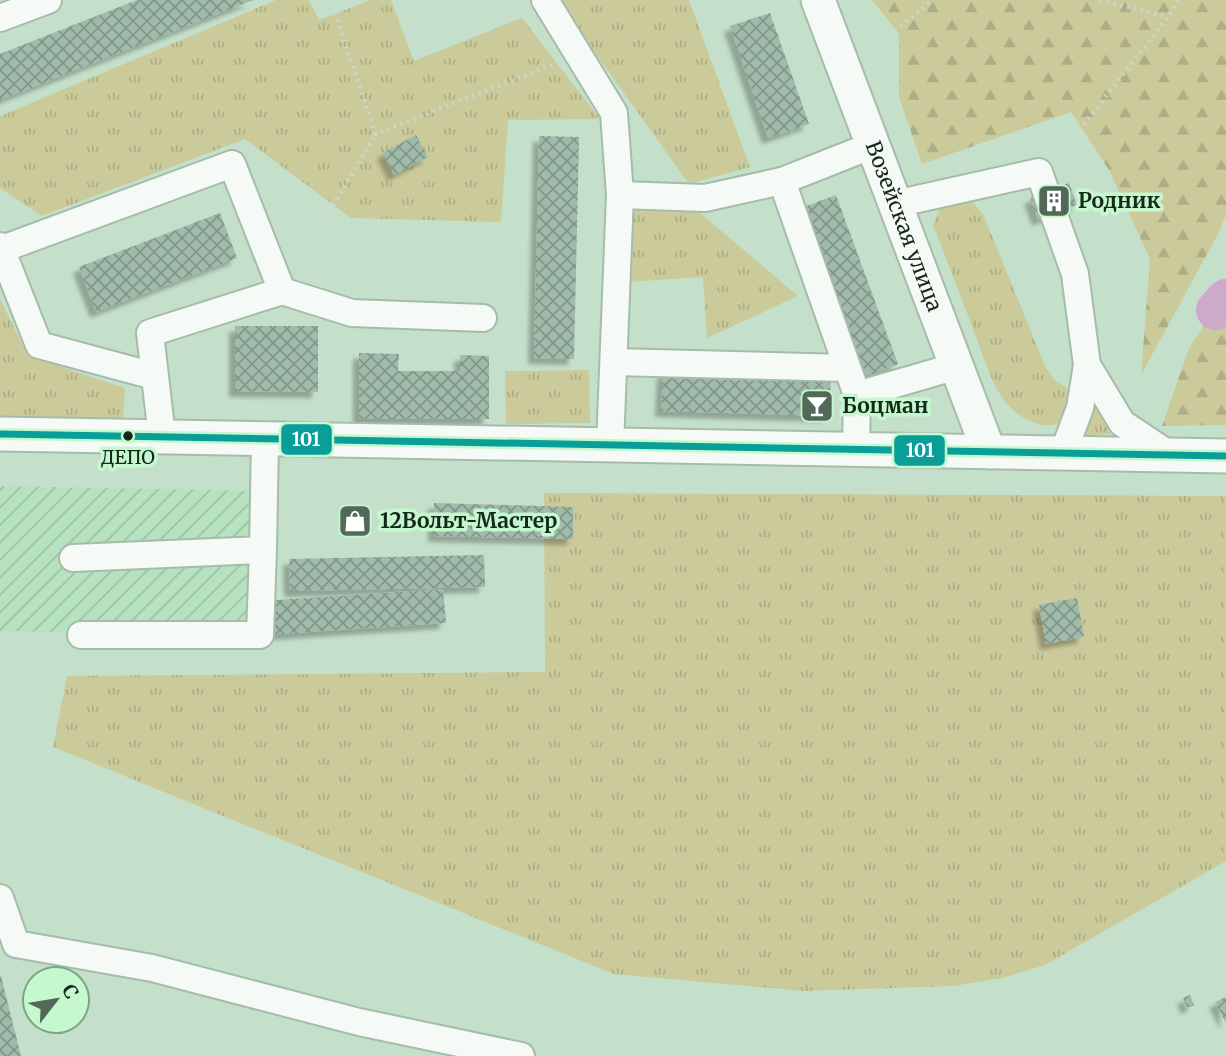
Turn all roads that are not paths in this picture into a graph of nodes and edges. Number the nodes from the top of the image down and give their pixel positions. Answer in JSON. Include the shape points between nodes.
{"nodes":[{"id":1,"x":48,"y":0,"type":"edge"},
{"id":2,"x":545,"y":0,"type":"edge"},
{"id":3,"x":818,"y":0,"type":"edge"},
{"id":4,"x":0,"y":18,"type":"edge"},
{"id":5,"x":873,"y":145,"type":"junction"},
{"id":6,"x":782,"y":181,"type":"junction"},
{"id":7,"x":620,"y":195,"type":"junction"},
{"id":8,"x":895,"y":204,"type":"junction"},
{"id":9,"x":3,"y":259,"type":"edge"},
{"id":10,"x":282,"y":291,"type":"junction"},
{"id":11,"x":483,"y":318,"type":"dead end"},
{"id":12,"x":614,"y":362,"type":"junction"},
{"id":13,"x":1087,"y":365,"type":"junction"},
{"id":14,"x":957,"y":366,"type":"junction"},
{"id":15,"x":847,"y":368,"type":"junction"},
{"id":16,"x":154,"y":376,"type":"junction"},
{"id":17,"x":857,"y":396,"type":"junction"},
{"id":18,"x":0,"y":435,"type":"edge"},
{"id":19,"x":162,"y":437,"type":"junction"},
{"id":20,"x":265,"y":439,"type":"junction"},
{"id":21,"x":610,"y":445,"type":"junction"},
{"id":22,"x":856,"y":450,"type":"junction"},
{"id":23,"x":989,"y":452,"type":"junction"},
{"id":24,"x":1063,"y":453,"type":"junction"},
{"id":25,"x":1170,"y":455,"type":"junction"},
{"id":26,"x":1226,"y":456,"type":"edge"},
{"id":27,"x":263,"y":550,"type":"junction"},
{"id":28,"x":73,"y":558,"type":"dead end"},
{"id":29,"x":81,"y":635,"type":"dead end"},
{"id":30,"x":0,"y":898,"type":"edge"},
{"id":31,"x":521,"y":1056,"type":"edge"}],
"edges":[{"from":1,"to":4,"type":"lane"},
{"from":2,"to":7,"type":"lane","via":[[614,113]]},
{"from":3,"to":5,"type":"main road","name":"Возейская улица"},
{"from":5,"to":6,"type":"lane"},
{"from":5,"to":8,"type":"main road","name":"Возейская улица"},
{"from":6,"to":7,"type":"lane","via":[[705,198]]},
{"from":6,"to":15,"type":"lane"},
{"from":7,"to":12,"type":"lane"},
{"from":8,"to":13,"type":"lane","via":[[1040,172],[1074,274]]},
{"from":8,"to":14,"type":"main road","name":"Возейская улица"},
{"from":9,"to":10,"type":"lane","via":[[232,164]]},
{"from":9,"to":16,"type":"lane","via":[[39,345]]},
{"from":10,"to":11,"type":"lane","via":[[352,313]]},
{"from":10,"to":16,"type":"lane","via":[[150,333]]},
{"from":12,"to":15,"type":"lane"},
{"from":12,"to":21,"type":"lane"},
{"from":13,"to":24,"type":"lane","via":[[1080,408]]},
{"from":13,"to":25,"type":"lane","via":[[1122,423]]},
{"from":14,"to":17,"type":"lane"},
{"from":14,"to":23,"type":"main road","name":"Возейская улица"},
{"from":15,"to":17,"type":"lane"},
{"from":16,"to":19,"type":"lane"},
{"from":17,"to":22,"type":"lane"},
{"from":18,"to":19,"type":"main road"},
{"from":19,"to":20,"type":"main road"},
{"from":20,"to":21,"type":"main road"},
{"from":20,"to":27,"type":"lane"},
{"from":21,"to":22,"type":"main road"},
{"from":22,"to":23,"type":"main road"},
{"from":23,"to":24,"type":"main road"},
{"from":24,"to":25,"type":"main road"},
{"from":25,"to":26,"type":"main road"},
{"from":27,"to":28,"type":"lane"},
{"from":27,"to":29,"type":"lane","via":[[260,635]]},
{"from":30,"to":31,"type":"lane","via":[[16,944],[152,968],[359,1022]]}]}
